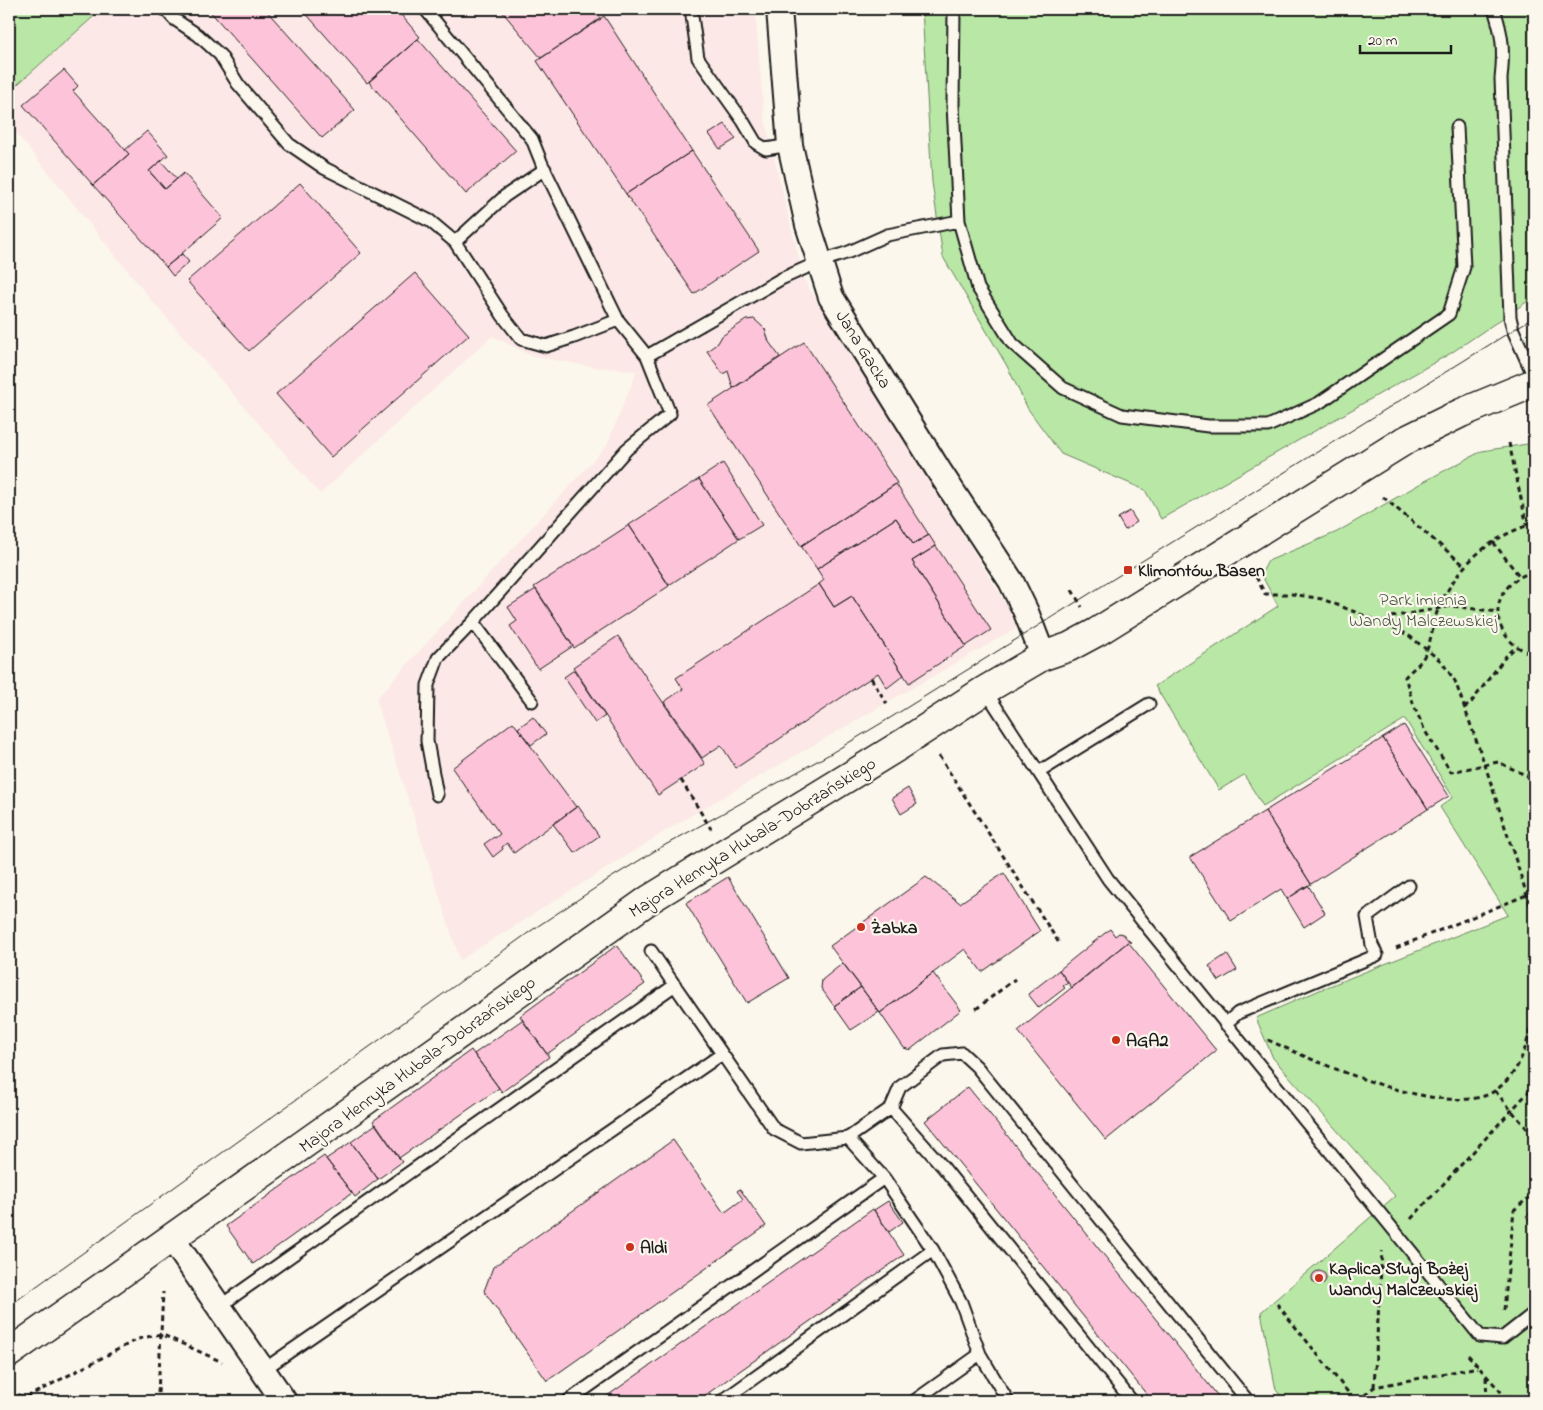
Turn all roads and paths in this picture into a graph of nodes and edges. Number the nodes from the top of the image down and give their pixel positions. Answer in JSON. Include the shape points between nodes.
{"nodes":[{"id":1,"x":166,"y":9,"type":"edge"},
{"id":2,"x":425,"y":9,"type":"edge"},
{"id":3,"x":691,"y":9,"type":"edge"},
{"id":4,"x":779,"y":9,"type":"edge"},
{"id":5,"x":954,"y":9,"type":"edge"},
{"id":6,"x":1494,"y":9,"type":"edge"},
{"id":7,"x":1457,"y":127,"type":"dead end"},
{"id":8,"x":790,"y":145,"type":"junction"},
{"id":9,"x":544,"y":169,"type":"junction"},
{"id":10,"x":959,"y":221,"type":"junction"},
{"id":11,"x":455,"y":242,"type":"junction"},
{"id":12,"x":819,"y":262,"type":"junction"},
{"id":13,"x":618,"y":320,"type":"junction"},
{"id":14,"x":646,"y":356,"type":"junction"},
{"id":15,"x":1534,"y":377,"type":"edge"},
{"id":16,"x":1534,"y":383,"type":"edge"},
{"id":17,"x":1509,"y":443,"type":"dead end"},
{"id":18,"x":1383,"y":497,"type":"dead end"},
{"id":19,"x":1534,"y":523,"type":"edge"},
{"id":20,"x":1526,"y":526,"type":"junction"},
{"id":21,"x":1493,"y":542,"type":"junction"},
{"id":22,"x":1250,"y":565,"type":"dead end"},
{"id":23,"x":1466,"y":566,"type":"junction"},
{"id":24,"x":1534,"y":573,"type":"edge"},
{"id":25,"x":1520,"y":577,"type":"junction"},
{"id":26,"x":1439,"y":608,"type":"junction"},
{"id":27,"x":1498,"y":612,"type":"junction"},
{"id":28,"x":473,"y":622,"type":"junction"},
{"id":29,"x":1388,"y":625,"type":"junction"},
{"id":30,"x":1516,"y":647,"type":"junction"},
{"id":31,"x":1427,"y":649,"type":"junction"},
{"id":32,"x":1534,"y":654,"type":"edge"},
{"id":33,"x":1043,"y":656,"type":"junction"},
{"id":34,"x":871,"y":678,"type":"dead end"},
{"id":35,"x":985,"y":690,"type":"junction"},
{"id":36,"x":532,"y":701,"type":"dead end"},
{"id":37,"x":887,"y":704,"type":"dead end"},
{"id":38,"x":1149,"y":704,"type":"dead end"},
{"id":39,"x":1464,"y":708,"type":"junction"},
{"id":40,"x":936,"y":751,"type":"dead end"},
{"id":41,"x":1485,"y":765,"type":"junction"},
{"id":42,"x":1039,"y":772,"type":"junction"},
{"id":43,"x":1534,"y":779,"type":"edge"},
{"id":44,"x":681,"y":780,"type":"dead end"},
{"id":45,"x":438,"y":795,"type":"dead end"},
{"id":46,"x":714,"y":833,"type":"dead end"},
{"id":47,"x":1409,"y":886,"type":"dead end"},
{"id":48,"x":1534,"y":892,"type":"edge"},
{"id":49,"x":1528,"y":894,"type":"junction"},
{"id":50,"x":1534,"y":917,"type":"edge"},
{"id":51,"x":1059,"y":944,"type":"dead end"},
{"id":52,"x":651,"y":951,"type":"dead end"},
{"id":53,"x":1377,"y":955,"type":"junction"},
{"id":54,"x":1015,"y":979,"type":"dead end"},
{"id":55,"x":675,"y":985,"type":"junction"},
{"id":56,"x":1534,"y":1003,"type":"edge"},
{"id":57,"x":976,"y":1009,"type":"dead end"},
{"id":58,"x":1238,"y":1013,"type":"junction"},
{"id":59,"x":1225,"y":1024,"type":"junction"},
{"id":60,"x":722,"y":1054,"type":"junction"},
{"id":61,"x":1534,"y":1086,"type":"edge"},
{"id":62,"x":1495,"y":1091,"type":"junction"},
{"id":63,"x":891,"y":1108,"type":"junction"},
{"id":64,"x":1513,"y":1110,"type":"junction"},
{"id":65,"x":1534,"y":1137,"type":"edge"},
{"id":66,"x":848,"y":1138,"type":"junction"},
{"id":67,"x":884,"y":1178,"type":"junction"},
{"id":68,"x":1534,"y":1193,"type":"edge"},
{"id":69,"x":1396,"y":1234,"type":"junction"},
{"id":70,"x":172,"y":1237,"type":"junction"},
{"id":71,"x":1382,"y":1247,"type":"dead end"},
{"id":72,"x":933,"y":1250,"type":"junction"},
{"id":73,"x":163,"y":1292,"type":"dead end"},
{"id":74,"x":1277,"y":1304,"type":"dead end"},
{"id":75,"x":220,"y":1306,"type":"junction"},
{"id":76,"x":1534,"y":1313,"type":"edge"},
{"id":77,"x":161,"y":1334,"type":"junction"},
{"id":78,"x":1502,"y":1338,"type":"junction"},
{"id":79,"x":9,"y":1353,"type":"edge"},
{"id":80,"x":980,"y":1354,"type":"junction"},
{"id":81,"x":224,"y":1366,"type":"dead end"},
{"id":82,"x":263,"y":1370,"type":"junction"},
{"id":83,"x":1486,"y":1376,"type":"junction"},
{"id":84,"x":1374,"y":1387,"type":"junction"},
{"id":85,"x":9,"y":1394,"type":"edge"},
{"id":86,"x":162,"y":1401,"type":"edge"},
{"id":87,"x":284,"y":1401,"type":"edge"},
{"id":88,"x":568,"y":1401,"type":"edge"},
{"id":89,"x":722,"y":1401,"type":"edge"},
{"id":90,"x":914,"y":1401,"type":"edge"},
{"id":91,"x":1008,"y":1401,"type":"edge"},
{"id":92,"x":1132,"y":1401,"type":"edge"},
{"id":93,"x":1248,"y":1401,"type":"edge"},
{"id":94,"x":1356,"y":1401,"type":"edge"},
{"id":95,"x":1488,"y":1401,"type":"edge"},
{"id":96,"x":1509,"y":1401,"type":"edge"}],
"edges":[{"from":1,"to":11,"type":"lane","via":[[220,55],[238,84],[288,144],[324,168],[430,221]]},
{"from":2,"to":9,"type":"lane","via":[[532,139]]},
{"from":3,"to":8,"type":"lane","via":[[698,58],[756,143],[766,149]]},
{"from":4,"to":8,"type":"street","name":"Jana Gacka"},
{"from":5,"to":10,"type":"lane","via":[[953,105]]},
{"from":6,"to":15,"type":"lane","via":[[1504,54],[1500,79],[1510,317]]},
{"from":7,"to":10,"type":"lane","via":[[1464,267],[1450,314],[1318,403],[1268,426],[1208,426],[1122,415],[1062,388],[1012,343],[1002,327],[978,288]]},
{"from":8,"to":12,"type":"street","name":"Jana Gacka"},
{"from":9,"to":11,"type":"lane","via":[[505,196]]},
{"from":9,"to":13,"type":"lane"},
{"from":10,"to":12,"type":"lane","via":[[887,235]]},
{"from":11,"to":13,"type":"lane","via":[[521,340],[546,346]]},
{"from":12,"to":14,"type":"lane","via":[[781,279]]},
{"from":12,"to":33,"type":"street","name":"Jana Gacka","via":[[831,297],[1011,581]]},
{"from":13,"to":14,"type":"lane"},
{"from":14,"to":28,"type":"lane","via":[[670,414],[627,449]]},
{"from":16,"to":33,"type":"street","name":"Majora Henryka Hubala-Dobrzańskiego","via":[[1404,441],[1097,632]]},
{"from":17,"to":20,"type":"path"},
{"from":18,"to":23,"type":"path"},
{"from":19,"to":20,"type":"path"},
{"from":20,"to":21,"type":"path"},
{"from":21,"to":23,"type":"path"},
{"from":21,"to":25,"type":"path"},
{"from":22,"to":29,"type":"path","via":[[1265,594],[1322,599]]},
{"from":23,"to":26,"type":"path"},
{"from":24,"to":25,"type":"path"},
{"from":25,"to":27,"type":"path","via":[[1508,586]]},
{"from":26,"to":27,"type":"path","via":[[1452,606]]},
{"from":26,"to":29,"type":"path","via":[[1391,617]]},
{"from":26,"to":31,"type":"path"},
{"from":27,"to":30,"type":"path","via":[[1502,632]]},
{"from":28,"to":36,"type":"lane"},
{"from":28,"to":45,"type":"lane","via":[[438,658],[428,685],[427,741]]},
{"from":29,"to":31,"type":"path"},
{"from":30,"to":32,"type":"path"},
{"from":30,"to":39,"type":"path"},
{"from":31,"to":39,"type":"path","via":[[1441,660],[1454,681]]},
{"from":31,"to":41,"type":"path","via":[[1405,677],[1425,731],[1451,772]]},
{"from":33,"to":35,"type":"street","name":"Majora Henryka Hubala-Dobrzańskiego"},
{"from":34,"to":37,"type":"path"},
{"from":35,"to":42,"type":"lane"},
{"from":35,"to":70,"type":"street","name":"Majora Henryka Hubala-Dobrzańskiego","via":[[650,899]]},
{"from":38,"to":42,"type":"lane"},
{"from":39,"to":41,"type":"path"},
{"from":40,"to":51,"type":"path"},
{"from":41,"to":43,"type":"path","via":[[1498,762]]},
{"from":41,"to":49,"type":"path"},
{"from":42,"to":59,"type":"lane","via":[[1108,879]]},
{"from":44,"to":46,"type":"path"},
{"from":47,"to":53,"type":"lane","via":[[1367,917]]},
{"from":48,"to":49,"type":"path"},
{"from":49,"to":50,"type":"path"},
{"from":49,"to":53,"type":"path"},
{"from":52,"to":55,"type":"lane"},
{"from":53,"to":58,"type":"lane"},
{"from":54,"to":57,"type":"path"},
{"from":55,"to":60,"type":"lane"},
{"from":55,"to":75,"type":"lane"},
{"from":56,"to":62,"type":"path","via":[[1530,1032],[1518,1068]]},
{"from":58,"to":59,"type":"lane"},
{"from":58,"to":62,"type":"path","via":[[1264,1038],[1347,1075],[1397,1090],[1443,1098],[1462,1100]]},
{"from":59,"to":69,"type":"lane"},
{"from":60,"to":66,"type":"lane","via":[[774,1129],[801,1143]]},
{"from":60,"to":82,"type":"lane"},
{"from":61,"to":64,"type":"path"},
{"from":62,"to":64,"type":"path"},
{"from":63,"to":66,"type":"lane"},
{"from":63,"to":92,"type":"lane","via":[[943,1167]]},
{"from":63,"to":93,"type":"lane","via":[[900,1087],[943,1055],[962,1053],[977,1067]]},
{"from":64,"to":65,"type":"path"},
{"from":64,"to":69,"type":"path"},
{"from":66,"to":67,"type":"lane"},
{"from":67,"to":72,"type":"lane"},
{"from":67,"to":88,"type":"lane"},
{"from":68,"to":78,"type":"path","via":[[1514,1210]]},
{"from":69,"to":78,"type":"lane","via":[[1480,1336]]},
{"from":70,"to":75,"type":"street"},
{"from":70,"to":79,"type":"street","name":"Majora Henryka Hubala-Dobrzańskiego"},
{"from":71,"to":84,"type":"path"},
{"from":72,"to":80,"type":"lane","via":[[961,1302]]},
{"from":72,"to":89,"type":"lane"},
{"from":73,"to":77,"type":"path"},
{"from":74,"to":94,"type":"path"},
{"from":75,"to":82,"type":"street"},
{"from":76,"to":78,"type":"lane"},
{"from":77,"to":81,"type":"path","via":[[220,1360]]},
{"from":77,"to":85,"type":"path","via":[[138,1339],[27,1397]]},
{"from":77,"to":86,"type":"path","via":[[158,1394]]},
{"from":80,"to":90,"type":"lane"},
{"from":80,"to":91,"type":"lane"},
{"from":82,"to":87,"type":"street"},
{"from":83,"to":84,"type":"path","via":[[1478,1367]]},
{"from":83,"to":95,"type":"path"},
{"from":83,"to":96,"type":"path"},
{"from":84,"to":94,"type":"path"}]}
